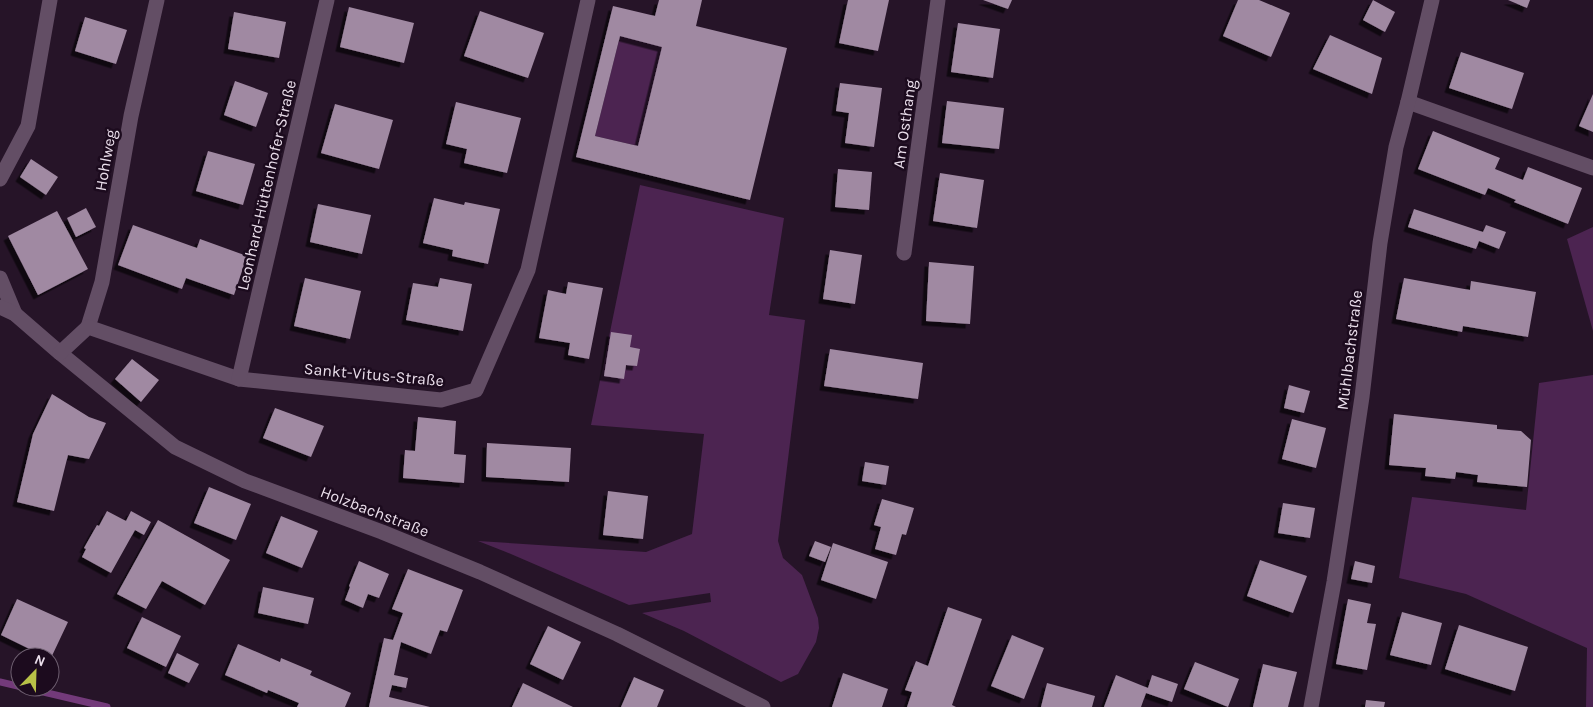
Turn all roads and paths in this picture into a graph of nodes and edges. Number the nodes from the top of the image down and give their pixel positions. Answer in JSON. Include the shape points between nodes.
{"nodes":[{"id":1,"x":50,"y":0,"type":"edge"},
{"id":2,"x":157,"y":0,"type":"edge"},
{"id":3,"x":327,"y":0,"type":"edge"},
{"id":4,"x":588,"y":0,"type":"edge"},
{"id":5,"x":938,"y":0,"type":"edge"},
{"id":6,"x":1432,"y":0,"type":"edge"},
{"id":7,"x":1408,"y":102,"type":"junction"},
{"id":8,"x":1593,"y":168,"type":"edge"},
{"id":9,"x":0,"y":179,"type":"edge"},
{"id":10,"x":904,"y":253,"type":"dead end"},
{"id":11,"x":0,"y":278,"type":"edge"},
{"id":12,"x":0,"y":307,"type":"edge"},
{"id":13,"x":15,"y":314,"type":"junction"},
{"id":14,"x":88,"y":327,"type":"junction"},
{"id":15,"x":60,"y":353,"type":"junction"},
{"id":16,"x":239,"y":379,"type":"junction"},
{"id":17,"x":763,"y":707,"type":"edge"},
{"id":18,"x":1311,"y":707,"type":"edge"}],
"edges":[{"from":1,"to":9,"type":"street","via":[[28,126]]},
{"from":2,"to":14,"type":"street","name":"Hohlweg","via":[[131,116],[102,282]]},
{"from":3,"to":16,"type":"street","name":"Leonhard-Hüttenhofer-Straße"},
{"from":4,"to":16,"type":"street","name":"Sankt-Vitus-Straße","via":[[528,270],[476,390],[441,400]]},
{"from":5,"to":10,"type":"street","name":"Am Osthang"},
{"from":6,"to":7,"type":"street","name":"Mühlbachstraße"},
{"from":7,"to":8,"type":"street"},
{"from":7,"to":18,"type":"street","name":"Mühlbachstraße","via":[[1386,204],[1348,492]]},
{"from":11,"to":13,"type":"street"},
{"from":12,"to":13,"type":"street","name":"Holzbachstraße"},
{"from":13,"to":15,"type":"street","name":"Holzbachstraße"},
{"from":14,"to":15,"type":"street"},
{"from":14,"to":16,"type":"street","name":"Sankt-Vitus-Straße"},
{"from":15,"to":17,"type":"street","name":"Holzbachstraße","via":[[175,447],[245,480],[489,576],[617,634]]}]}
